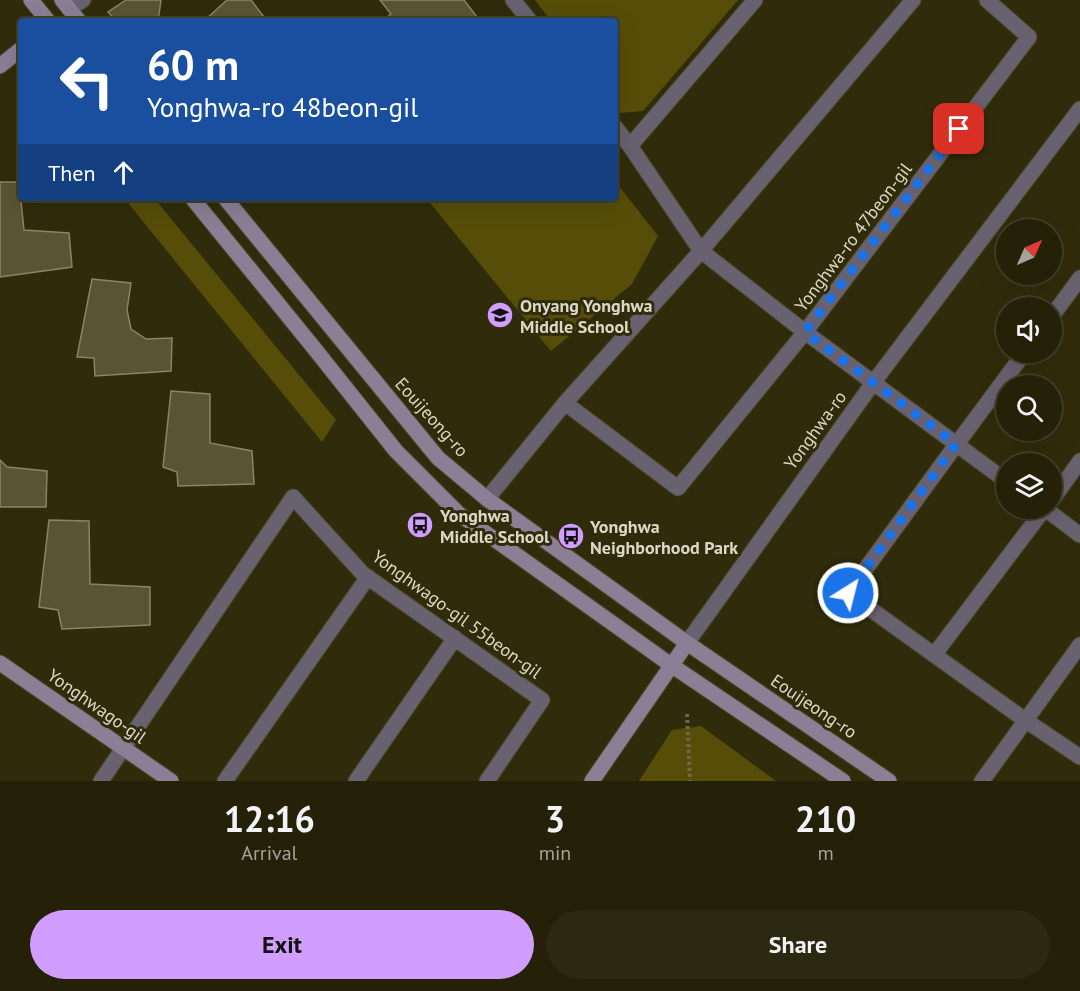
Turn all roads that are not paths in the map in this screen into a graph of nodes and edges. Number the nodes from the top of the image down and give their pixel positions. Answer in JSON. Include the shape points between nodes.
{"nodes":[{"id":1,"x":31,"y":0,"type":"edge"},
{"id":2,"x":83,"y":0,"type":"edge"},
{"id":3,"x":513,"y":0,"type":"edge"},
{"id":4,"x":755,"y":0,"type":"edge"},
{"id":5,"x":913,"y":0,"type":"edge"},
{"id":6,"x":987,"y":0,"type":"edge"},
{"id":7,"x":66,"y":4,"type":"edge"},
{"id":8,"x":46,"y":18,"type":"edge"},
{"id":9,"x":56,"y":18,"type":"edge"},
{"id":10,"x":77,"y":18,"type":"edge"},
{"id":11,"x":528,"y":18,"type":"edge"},
{"id":12,"x":18,"y":51,"type":"edge"},
{"id":13,"x":0,"y":66,"type":"edge"},
{"id":14,"x":1080,"y":109,"type":"edge"},
{"id":15,"x":618,"y":131,"type":"edge"},
{"id":16,"x":630,"y":146,"type":"junction"},
{"id":17,"x":194,"y":201,"type":"edge"},
{"id":18,"x":227,"y":201,"type":"edge"},
{"id":19,"x":701,"y":251,"type":"junction"},
{"id":20,"x":1080,"y":278,"type":"edge"},
{"id":21,"x":1062,"y":302,"type":"edge"},
{"id":22,"x":805,"y":332,"type":"junction"},
{"id":23,"x":1016,"y":363,"type":"edge"},
{"id":24,"x":873,"y":383,"type":"junction"},
{"id":25,"x":565,"y":404,"type":"junction"},
{"id":26,"x":956,"y":444,"type":"junction"},
{"id":27,"x":1080,"y":461,"type":"edge"},
{"id":28,"x":996,"y":474,"type":"edge"},
{"id":29,"x":1062,"y":486,"type":"edge"},
{"id":30,"x":487,"y":499,"type":"junction"},
{"id":31,"x":1036,"y":519,"type":"edge"},
{"id":32,"x":1058,"y":519,"type":"edge"},
{"id":33,"x":1080,"y":535,"type":"edge"},
{"id":34,"x":368,"y":577,"type":"junction"},
{"id":35,"x":455,"y":638,"type":"junction"},
{"id":36,"x":687,"y":643,"type":"junction"},
{"id":37,"x":1080,"y":645,"type":"edge"},
{"id":38,"x":934,"y":655,"type":"junction"},
{"id":39,"x":0,"y":663,"type":"edge"},
{"id":40,"x":671,"y":665,"type":"junction"},
{"id":41,"x":1025,"y":720,"type":"junction"},
{"id":42,"x":123,"y":748,"type":"junction"},
{"id":43,"x":1080,"y":757,"type":"edge"},
{"id":44,"x":101,"y":781,"type":"edge"},
{"id":45,"x":171,"y":781,"type":"edge"},
{"id":46,"x":225,"y":781,"type":"edge"},
{"id":47,"x":356,"y":781,"type":"edge"},
{"id":48,"x":487,"y":781,"type":"edge"},
{"id":49,"x":592,"y":781,"type":"edge"},
{"id":50,"x":843,"y":781,"type":"edge"},
{"id":51,"x":889,"y":781,"type":"edge"},
{"id":52,"x":982,"y":781,"type":"edge"}],
"edges":[{"from":1,"to":8,"type":"main road"},
{"from":2,"to":7,"type":"street"},
{"from":3,"to":11,"type":"street"},
{"from":4,"to":16,"type":"street"},
{"from":5,"to":19,"type":"street"},
{"from":6,"to":22,"type":"street","name":"Yonghwa-ro 47beon-gil","via":[[1029,37]]},
{"from":7,"to":9,"type":"main road"},
{"from":7,"to":10,"type":"main road"},
{"from":12,"to":13,"type":"main road"},
{"from":14,"to":24,"type":"street","name":"Yonghwa-ro"},
{"from":15,"to":16,"type":"street","name":"Yonghwa-ro 47beon-gil"},
{"from":16,"to":19,"type":"street","name":"Yonghwa-ro 47beon-gil"},
{"from":17,"to":40,"type":"main road","via":[[396,451],[459,514]]},
{"from":18,"to":30,"type":"main road","name":"Eouijeong-ro","via":[[438,458]]},
{"from":19,"to":22,"type":"street","name":"Yonghwa-ro 47beon-gil"},
{"from":19,"to":25,"type":"street"},
{"from":20,"to":21,"type":"street"},
{"from":22,"to":24,"type":"street","name":"Yonghwa-ro 47beon-gil"},
{"from":22,"to":25,"type":"street","name":"Yonghwa-ro 47beon-gil","via":[[678,488]]},
{"from":23,"to":26,"type":"street"},
{"from":24,"to":26,"type":"street","name":"Yonghwa-ro 47beon-gil"},
{"from":24,"to":36,"type":"street","name":"Yonghwa-ro"},
{"from":25,"to":30,"type":"street"},
{"from":26,"to":28,"type":"street","name":"Yonghwa-ro 47beon-gil"},
{"from":26,"to":38,"type":"street","via":[[848,593]]},
{"from":27,"to":29,"type":"street"},
{"from":30,"to":36,"type":"main road","name":"Eouijeong-ro"},
{"from":31,"to":38,"type":"street"},
{"from":32,"to":33,"type":"street"},
{"from":34,"to":35,"type":"street","name":"Yonghwago-gil 55beon-gil"},
{"from":34,"to":42,"type":"street","name":"Yonghwago-gil 55beon-gil","via":[[293,497]]},
{"from":34,"to":46,"type":"street"},
{"from":35,"to":47,"type":"street"},
{"from":35,"to":48,"type":"street","name":"Yonghwago-gil 55beon-gil","via":[[543,700]]},
{"from":36,"to":40,"type":"main road","name":"Yonghwa-ro"},
{"from":36,"to":51,"type":"main road","name":"Eouijeong-ro"},
{"from":37,"to":41,"type":"street"},
{"from":38,"to":41,"type":"street"},
{"from":39,"to":42,"type":"main road","name":"Yonghwago-gil"},
{"from":40,"to":49,"type":"main road","name":"Yonghwa-ro"},
{"from":40,"to":50,"type":"main road"},
{"from":41,"to":43,"type":"street"},
{"from":41,"to":52,"type":"street"},
{"from":42,"to":44,"type":"street"},
{"from":42,"to":45,"type":"main road","name":"Yonghwago-gil"}]}
